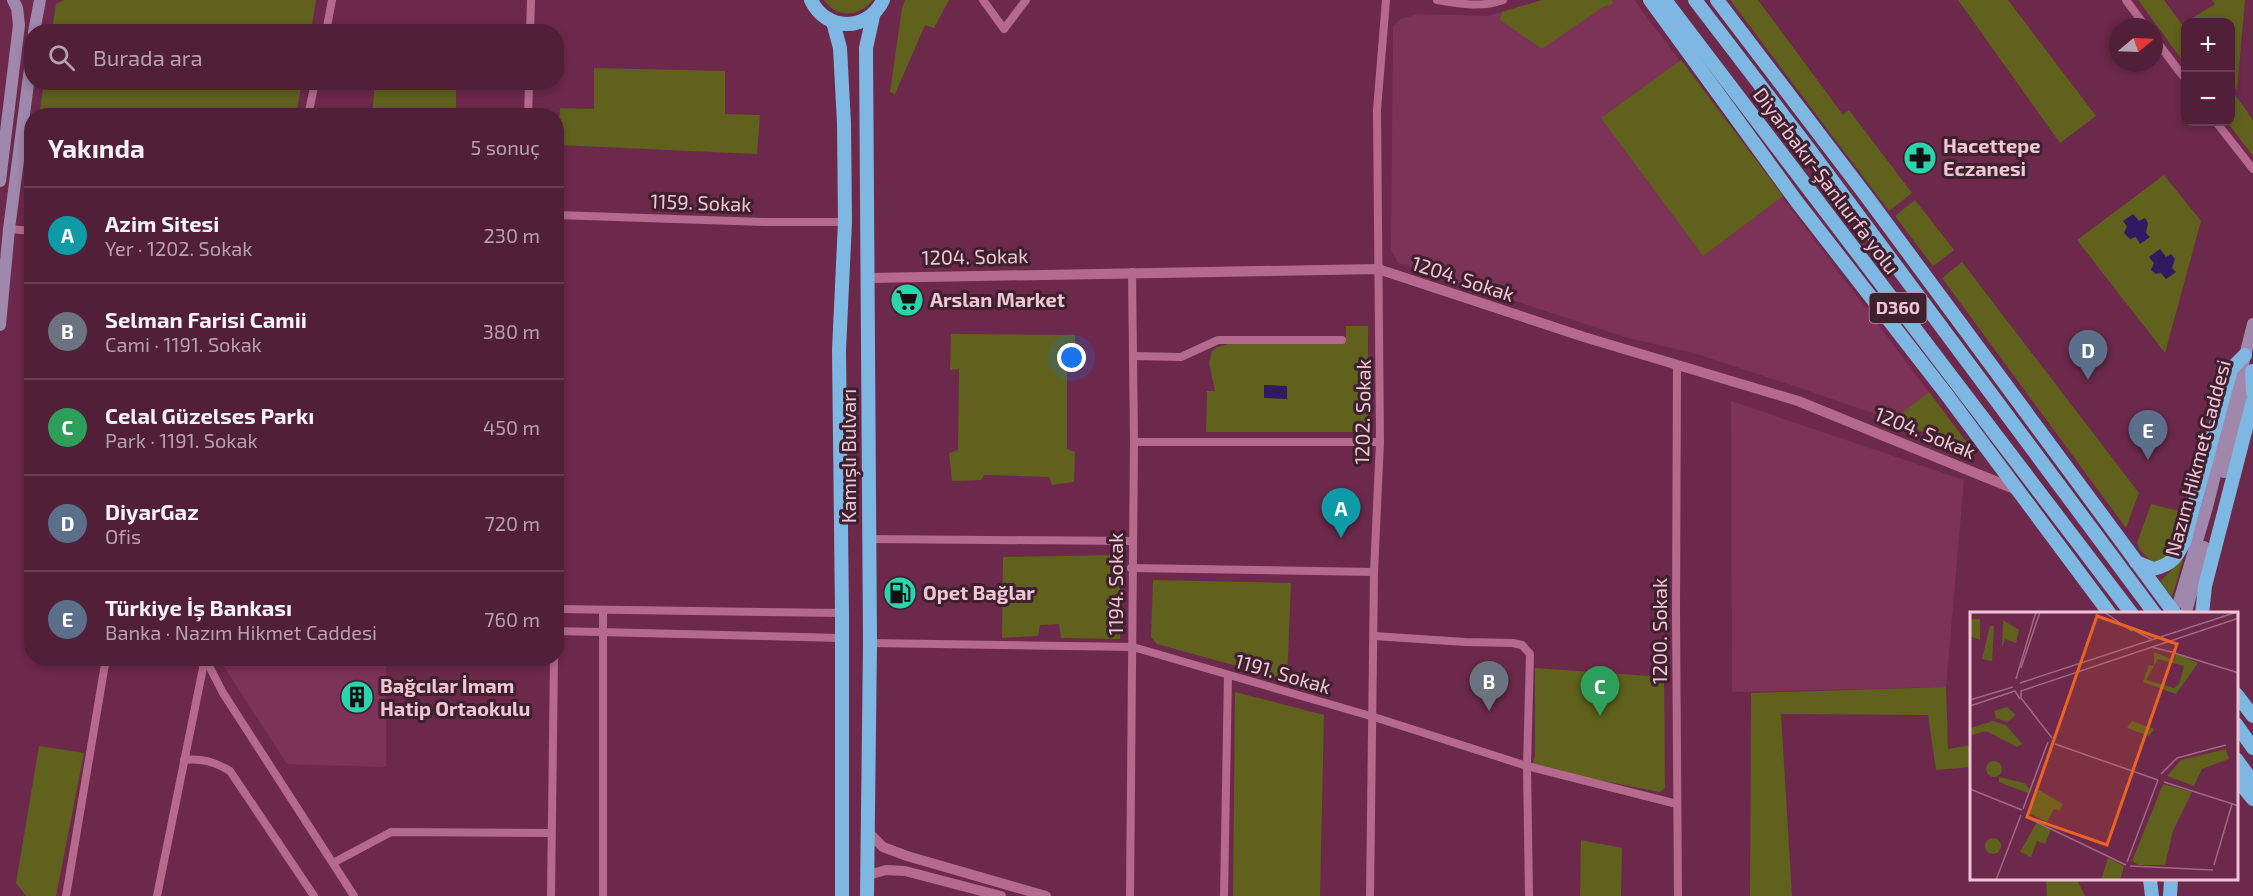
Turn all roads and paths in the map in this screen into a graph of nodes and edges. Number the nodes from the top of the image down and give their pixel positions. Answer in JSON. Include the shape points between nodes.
{"nodes":[{"id":1,"x":13,"y":0,"type":"edge"},
{"id":2,"x":40,"y":0,"type":"edge"},
{"id":3,"x":332,"y":0,"type":"edge"},
{"id":4,"x":531,"y":0,"type":"edge"},
{"id":5,"x":883,"y":0,"type":"edge"},
{"id":6,"x":983,"y":0,"type":"edge"},
{"id":7,"x":1026,"y":0,"type":"edge"},
{"id":8,"x":1386,"y":0,"type":"edge"},
{"id":9,"x":1437,"y":0,"type":"edge"},
{"id":10,"x":1503,"y":0,"type":"edge"},
{"id":11,"x":1650,"y":0,"type":"edge"},
{"id":12,"x":1665,"y":0,"type":"edge"},
{"id":13,"x":1695,"y":0,"type":"edge"},
{"id":14,"x":1717,"y":0,"type":"edge"},
{"id":15,"x":2126,"y":0,"type":"edge"},
{"id":16,"x":810,"y":2,"type":"edge"},
{"id":17,"x":873,"y":16,"type":"junction"},
{"id":18,"x":2139,"y":18,"type":"edge"},
{"id":19,"x":833,"y":22,"type":"junction"},
{"id":20,"x":36,"y":24,"type":"edge"},
{"id":21,"x":328,"y":24,"type":"edge"},
{"id":22,"x":530,"y":24,"type":"edge"},
{"id":23,"x":2163,"y":50,"type":"edge"},
{"id":24,"x":2181,"y":73,"type":"edge"},
{"id":25,"x":27,"y":90,"type":"edge"},
{"id":26,"x":313,"y":90,"type":"edge"},
{"id":27,"x":529,"y":90,"type":"edge"},
{"id":28,"x":25,"y":108,"type":"edge"},
{"id":29,"x":310,"y":108,"type":"edge"},
{"id":30,"x":528,"y":108,"type":"edge"},
{"id":31,"x":24,"y":114,"type":"edge"},
{"id":32,"x":2219,"y":126,"type":"edge"},
{"id":33,"x":1809,"y":149,"type":"junction"},
{"id":34,"x":2253,"y":169,"type":"edge"},
{"id":35,"x":0,"y":181,"type":"edge"},
{"id":36,"x":1810,"y":193,"type":"junction"},
{"id":37,"x":564,"y":215,"type":"edge"},
{"id":38,"x":845,"y":222,"type":"junction"},
{"id":39,"x":9,"y":229,"type":"junction"},
{"id":40,"x":24,"y":230,"type":"edge"},
{"id":41,"x":1911,"y":256,"type":"junction"},
{"id":42,"x":1378,"y":269,"type":"junction"},
{"id":43,"x":1132,"y":272,"type":"junction"},
{"id":44,"x":1856,"y":277,"type":"junction"},
{"id":45,"x":869,"y":278,"type":"junction"},
{"id":46,"x":2253,"y":324,"type":"edge"},
{"id":47,"x":0,"y":325,"type":"edge"},
{"id":48,"x":1342,"y":340,"type":"dead end"},
{"id":49,"x":2245,"y":355,"type":"junction"},
{"id":50,"x":1133,"y":356,"type":"junction"},
{"id":51,"x":1677,"y":366,"type":"junction"},
{"id":52,"x":2253,"y":370,"type":"edge"},
{"id":53,"x":2253,"y":393,"type":"edge"},
{"id":54,"x":2253,"y":402,"type":"edge"},
{"id":55,"x":1134,"y":442,"type":"junction"},
{"id":56,"x":1380,"y":442,"type":"junction"},
{"id":57,"x":2017,"y":490,"type":"junction"},
{"id":58,"x":869,"y":539,"type":"junction"},
{"id":59,"x":1132,"y":541,"type":"junction"},
{"id":60,"x":2135,"y":562,"type":"junction"},
{"id":61,"x":1131,"y":568,"type":"junction"},
{"id":62,"x":1374,"y":572,"type":"junction"},
{"id":63,"x":564,"y":609,"type":"edge"},
{"id":64,"x":2180,"y":609,"type":"edge"},
{"id":65,"x":603,"y":610,"type":"junction"},
{"id":66,"x":2108,"y":612,"type":"edge"},
{"id":67,"x":2130,"y":612,"type":"edge"},
{"id":68,"x":2154,"y":612,"type":"edge"},
{"id":69,"x":2202,"y":612,"type":"edge"},
{"id":70,"x":842,"y":613,"type":"junction"},
{"id":71,"x":564,"y":631,"type":"edge"},
{"id":72,"x":603,"y":632,"type":"junction"},
{"id":73,"x":1374,"y":636,"type":"junction"},
{"id":74,"x":841,"y":638,"type":"junction"},
{"id":75,"x":870,"y":643,"type":"junction"},
{"id":76,"x":1133,"y":647,"type":"junction"},
{"id":77,"x":105,"y":666,"type":"edge"},
{"id":78,"x":203,"y":666,"type":"edge"},
{"id":79,"x":209,"y":666,"type":"edge"},
{"id":80,"x":554,"y":666,"type":"edge"},
{"id":81,"x":1228,"y":675,"type":"junction"},
{"id":82,"x":2238,"y":697,"type":"edge"},
{"id":83,"x":2253,"y":716,"type":"edge"},
{"id":84,"x":1374,"y":717,"type":"junction"},
{"id":85,"x":2238,"y":727,"type":"edge"},
{"id":86,"x":2253,"y":748,"type":"edge"},
{"id":87,"x":184,"y":760,"type":"junction"},
{"id":88,"x":2238,"y":762,"type":"edge"},
{"id":89,"x":1527,"y":766,"type":"junction"},
{"id":90,"x":2238,"y":780,"type":"edge"},
{"id":91,"x":2253,"y":782,"type":"edge"},
{"id":92,"x":2253,"y":799,"type":"edge"},
{"id":93,"x":1677,"y":804,"type":"junction"},
{"id":94,"x":551,"y":833,"type":"junction"},
{"id":95,"x":868,"y":833,"type":"junction"},
{"id":96,"x":333,"y":863,"type":"junction"},
{"id":97,"x":868,"y":875,"type":"junction"},
{"id":98,"x":2152,"y":881,"type":"edge"},
{"id":99,"x":2164,"y":881,"type":"edge"},
{"id":100,"x":2170,"y":881,"type":"edge"},
{"id":101,"x":66,"y":896,"type":"edge"},
{"id":102,"x":157,"y":896,"type":"edge"},
{"id":103,"x":314,"y":896,"type":"edge"},
{"id":104,"x":354,"y":896,"type":"edge"},
{"id":105,"x":551,"y":896,"type":"edge"},
{"id":106,"x":603,"y":896,"type":"edge"},
{"id":107,"x":842,"y":896,"type":"edge"},
{"id":108,"x":867,"y":896,"type":"edge"},
{"id":109,"x":1001,"y":896,"type":"edge"},
{"id":110,"x":1046,"y":896,"type":"edge"},
{"id":111,"x":1130,"y":896,"type":"edge"},
{"id":112,"x":1224,"y":896,"type":"edge"},
{"id":113,"x":1370,"y":896,"type":"edge"},
{"id":114,"x":1528,"y":896,"type":"edge"},
{"id":115,"x":1678,"y":896,"type":"edge"},
{"id":116,"x":2153,"y":896,"type":"edge"},
{"id":117,"x":2167,"y":896,"type":"edge"}],
"edges":[{"from":1,"to":35,"type":"main road","via":[[19,25]]},
{"from":2,"to":20,"type":"main road"},
{"from":3,"to":21,"type":"street"},
{"from":4,"to":22,"type":"street"},
{"from":5,"to":17,"type":"highway","name":"Kamışlı Bulvarı"},
{"from":6,"to":7,"type":"street","via":[[1004,29]]},
{"from":8,"to":42,"type":"street","name":"1202. Sokak","via":[[1377,110]]},
{"from":9,"to":10,"type":"street","via":[[1466,6]]},
{"from":11,"to":44,"type":"highway"},
{"from":12,"to":36,"type":"highway","name":"Diyarbakır-Şanlıurfa yolu","number":"D360"},
{"from":13,"to":33,"type":"highway","name":"Diyarbakır-Şanlıurfa yolu","number":"D360"},
{"from":14,"to":41,"type":"highway"},
{"from":15,"to":18,"type":"street"},
{"from":16,"to":19,"type":"highway"},
{"from":17,"to":19,"type":"highway","via":[[854,24]]},
{"from":17,"to":45,"type":"highway","name":"Kamışlı Bulvarı","via":[[866,48]]},
{"from":19,"to":38,"type":"highway","name":"Kamışlı Bulvarı","via":[[840,48]]},
{"from":23,"to":24,"type":"street"},
{"from":25,"to":28,"type":"main road"},
{"from":26,"to":29,"type":"street"},
{"from":27,"to":30,"type":"street"},
{"from":31,"to":39,"type":"main road"},
{"from":32,"to":34,"type":"street"},
{"from":33,"to":41,"type":"highway"},
{"from":33,"to":68,"type":"highway","name":"Diyarbakır-Şanlıurfa yolu","number":"D360"},
{"from":36,"to":44,"type":"highway"},
{"from":36,"to":67,"type":"highway","name":"Diyarbakır-Şanlıurfa yolu","number":"D360"},
{"from":37,"to":38,"type":"street","name":"1159. Sokak"},
{"from":38,"to":70,"type":"highway","name":"Kamışlı Bulvarı","via":[[839,350]]},
{"from":39,"to":40,"type":"street"},
{"from":39,"to":47,"type":"main road"},
{"from":41,"to":60,"type":"highway"},
{"from":42,"to":43,"type":"street","name":"1204. Sokak"},
{"from":42,"to":51,"type":"street","name":"1204. Sokak"},
{"from":42,"to":56,"type":"street","name":"1202. Sokak"},
{"from":43,"to":45,"type":"street","name":"1204. Sokak"},
{"from":43,"to":50,"type":"street","name":"1194. Sokak"},
{"from":44,"to":57,"type":"highway"},
{"from":45,"to":58,"type":"highway","name":"Kamışlı Bulvarı"},
{"from":46,"to":49,"type":"main road","name":"Nazım Hikmet Caddesi"},
{"from":48,"to":50,"type":"street","via":[[1218,340],[1181,357]]},
{"from":49,"to":60,"type":"highway","via":[[2231,369],[2184,542],[2176,558],[2153,569]]},
{"from":49,"to":64,"type":"main road","name":"Nazım Hikmet Caddesi"},
{"from":50,"to":55,"type":"street","name":"1194. Sokak"},
{"from":51,"to":57,"type":"street","name":"1204. Sokak","via":[[1798,401]]},
{"from":51,"to":93,"type":"street","name":"1200. Sokak"},
{"from":52,"to":53,"type":"highway"},
{"from":52,"to":64,"type":"main road","name":"Nazım Hikmet Caddesi"},
{"from":54,"to":69,"type":"highway","via":[[2205,586]]},
{"from":55,"to":56,"type":"street"},
{"from":55,"to":59,"type":"street","name":"1194. Sokak"},
{"from":56,"to":62,"type":"street","name":"1202. Sokak"},
{"from":57,"to":66,"type":"highway"},
{"from":58,"to":59,"type":"street"},
{"from":58,"to":75,"type":"highway","name":"Kamışlı Bulvarı"},
{"from":59,"to":61,"type":"street","name":"1194. Sokak"},
{"from":60,"to":64,"type":"highway"},
{"from":61,"to":62,"type":"street"},
{"from":61,"to":76,"type":"street","name":"1194. Sokak"},
{"from":62,"to":73,"type":"street","name":"1202. Sokak"},
{"from":63,"to":65,"type":"street"},
{"from":65,"to":70,"type":"street"},
{"from":65,"to":72,"type":"street"},
{"from":70,"to":74,"type":"highway","name":"Kamışlı Bulvarı"},
{"from":71,"to":72,"type":"street"},
{"from":72,"to":74,"type":"street"},
{"from":72,"to":106,"type":"street"},
{"from":73,"to":84,"type":"street","name":"1202. Sokak"},
{"from":73,"to":89,"type":"street","via":[[1522,645],[1530,654]]},
{"from":74,"to":107,"type":"highway","name":"Kamışlı Bulvarı"},
{"from":75,"to":76,"type":"street","name":"1191. Sokak"},
{"from":75,"to":95,"type":"highway","name":"Kamışlı Bulvarı"},
{"from":76,"to":81,"type":"street","name":"1191. Sokak"},
{"from":76,"to":111,"type":"street","name":"1194. Sokak"},
{"from":77,"to":101,"type":"street"},
{"from":78,"to":87,"type":"street"},
{"from":79,"to":96,"type":"street"},
{"from":80,"to":94,"type":"street"},
{"from":81,"to":84,"type":"street","name":"1191. Sokak"},
{"from":81,"to":112,"type":"street"},
{"from":82,"to":83,"type":"highway"},
{"from":84,"to":89,"type":"street","name":"1191. Sokak"},
{"from":84,"to":113,"type":"street","name":"1202. Sokak"},
{"from":85,"to":86,"type":"highway"},
{"from":87,"to":102,"type":"street"},
{"from":87,"to":103,"type":"street","via":[[198,758],[230,771]]},
{"from":88,"to":91,"type":"highway"},
{"from":89,"to":93,"type":"street","name":"1191. Sokak"},
{"from":89,"to":114,"type":"street"},
{"from":90,"to":92,"type":"highway"},
{"from":93,"to":115,"type":"street","name":"1200. Sokak"},
{"from":94,"to":96,"type":"street","via":[[391,832]]},
{"from":94,"to":105,"type":"street"},
{"from":95,"to":97,"type":"highway","name":"Kamışlı Bulvarı"},
{"from":95,"to":110,"type":"street","via":[[884,847],[907,856]]},
{"from":96,"to":104,"type":"street"},
{"from":97,"to":108,"type":"highway","name":"Kamışlı Bulvarı"},
{"from":97,"to":109,"type":"street","via":[[886,870],[905,871]]},
{"from":98,"to":116,"type":"highway"},
{"from":99,"to":117,"type":"main road"},
{"from":100,"to":117,"type":"highway"}]}
